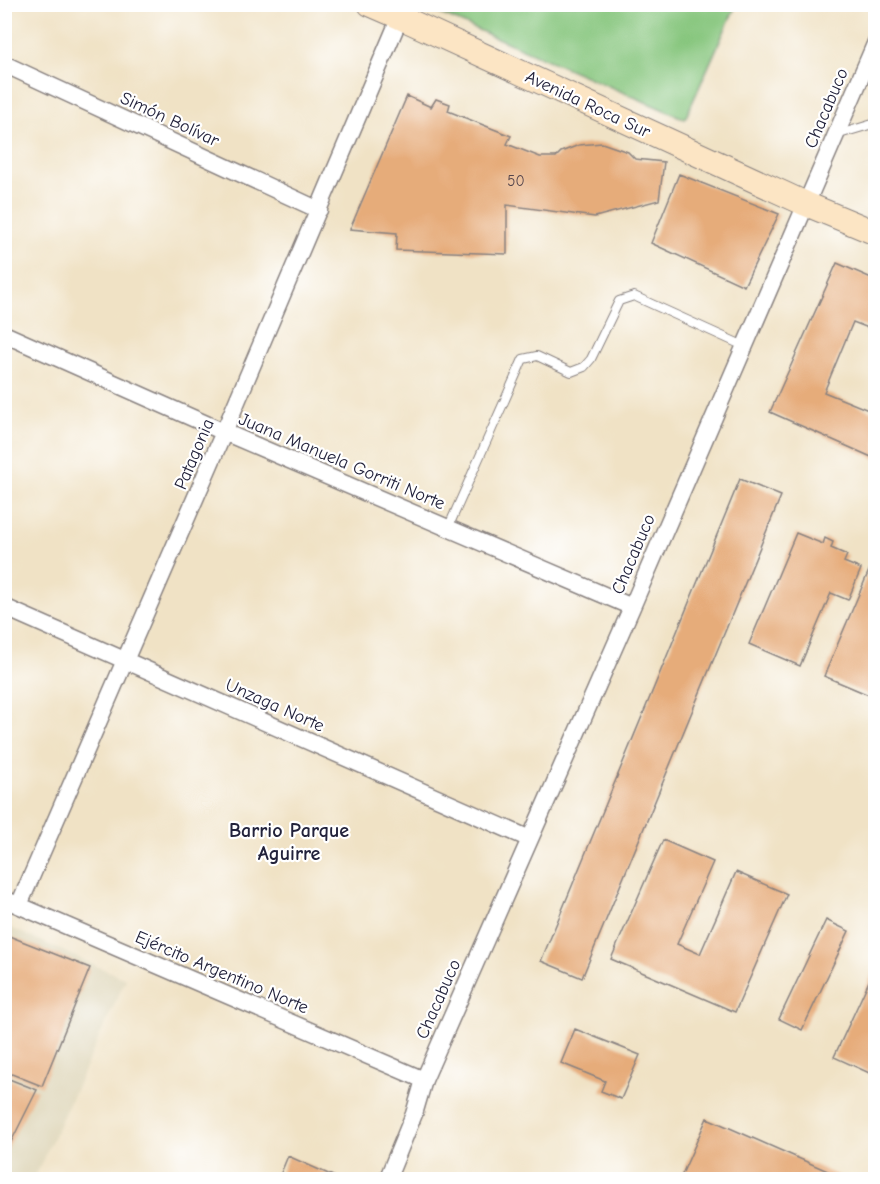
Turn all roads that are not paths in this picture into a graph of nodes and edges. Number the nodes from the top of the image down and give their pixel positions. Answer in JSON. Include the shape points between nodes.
{"nodes":[{"id":1,"x":370,"y":4,"type":"edge"},
{"id":2,"x":400,"y":17,"type":"junction"},
{"id":3,"x":876,"y":42,"type":"edge"},
{"id":4,"x":4,"y":64,"type":"edge"},
{"id":5,"x":876,"y":123,"type":"edge"},
{"id":6,"x":836,"y":135,"type":"junction"},
{"id":7,"x":806,"y":204,"type":"junction"},
{"id":8,"x":319,"y":210,"type":"junction"},
{"id":9,"x":876,"y":232,"type":"edge"},
{"id":10,"x":4,"y":334,"type":"edge"},
{"id":11,"x":744,"y":346,"type":"junction"},
{"id":12,"x":224,"y":432,"type":"junction"},
{"id":13,"x":448,"y":528,"type":"junction"},
{"id":14,"x":4,"y":607,"type":"edge"},
{"id":15,"x":632,"y":607,"type":"junction"},
{"id":16,"x":125,"y":660,"type":"junction"},
{"id":17,"x":530,"y":839,"type":"junction"},
{"id":18,"x":12,"y":902,"type":"edge"},
{"id":19,"x":424,"y":1080,"type":"junction"},
{"id":20,"x":387,"y":1179,"type":"edge"}],
"edges":[{"from":1,"to":2,"type":"main road","name":"Avenida Roca Sur"},
{"from":2,"to":7,"type":"main road","name":"Avenida Roca Sur"},
{"from":2,"to":8,"type":"street","name":"Patagonia"},
{"from":3,"to":6,"type":"street","name":"Chacabuco"},
{"from":4,"to":8,"type":"street","name":"Simón Bolívar"},
{"from":5,"to":6,"type":"lane"},
{"from":6,"to":7,"type":"street","name":"Chacabuco"},
{"from":7,"to":9,"type":"main road","name":"Avenida Roca Sur"},
{"from":7,"to":11,"type":"street","name":"Chacabuco"},
{"from":8,"to":12,"type":"street","name":"Patagonia"},
{"from":10,"to":12,"type":"street","name":"Juana Manuela Gorriti Norte"},
{"from":11,"to":13,"type":"lane","via":[[634,296],[619,301],[584,367],[572,372],[537,356],[523,359]]},
{"from":11,"to":15,"type":"street","name":"Chacabuco"},
{"from":12,"to":13,"type":"street","name":"Juana Manuela Gorriti Norte"},
{"from":12,"to":16,"type":"street","name":"Patagonia"},
{"from":13,"to":15,"type":"street","name":"Juana Manuela Gorriti Norte"},
{"from":14,"to":16,"type":"street","name":"Unzaga Norte"},
{"from":15,"to":17,"type":"street","name":"Chacabuco"},
{"from":16,"to":17,"type":"street","name":"Unzaga Norte"},
{"from":16,"to":18,"type":"street","name":"Patagonia"},
{"from":17,"to":19,"type":"street","name":"Chacabuco"},
{"from":18,"to":19,"type":"street","name":"Ejército Argentino Norte"},
{"from":19,"to":20,"type":"street","name":"Chacabuco"}]}
